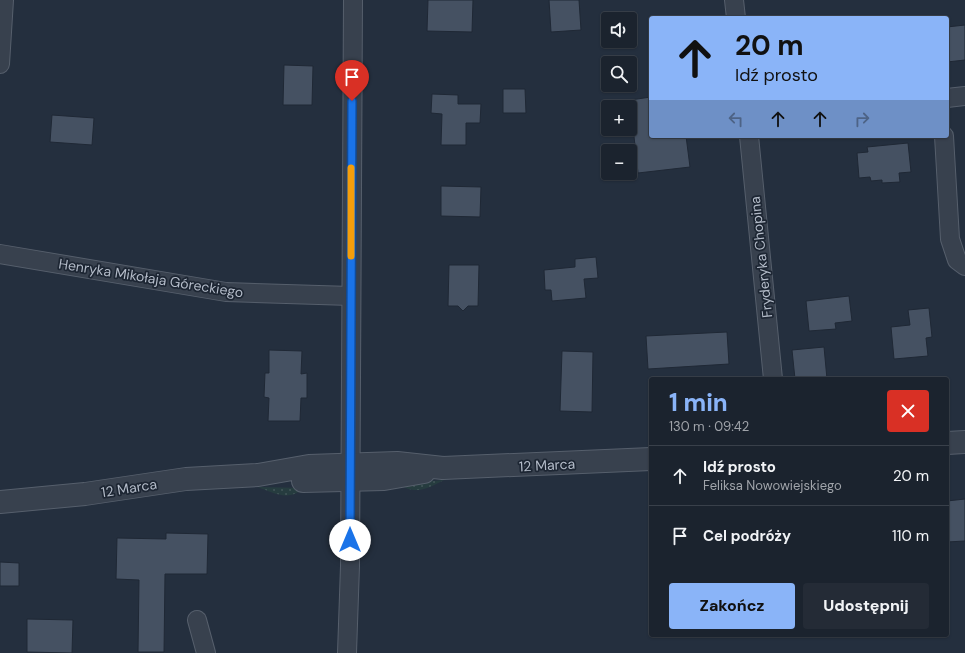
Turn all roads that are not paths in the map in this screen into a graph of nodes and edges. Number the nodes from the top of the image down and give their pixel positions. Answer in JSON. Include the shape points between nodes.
{"nodes":[{"id":1,"x":4,"y":0,"type":"edge"},
{"id":2,"x":353,"y":0,"type":"edge"},
{"id":3,"x":734,"y":0,"type":"edge"},
{"id":4,"x":736,"y":16,"type":"edge"},
{"id":5,"x":0,"y":64,"type":"edge"},
{"id":6,"x":965,"y":96,"type":"edge"},
{"id":7,"x":949,"y":98,"type":"edge"},
{"id":8,"x":748,"y":138,"type":"edge"},
{"id":9,"x":944,"y":138,"type":"edge"},
{"id":10,"x":0,"y":254,"type":"edge"},
{"id":11,"x":965,"y":266,"type":"edge"},
{"id":12,"x":351,"y":296,"type":"junction"},
{"id":13,"x":773,"y":377,"type":"edge"},
{"id":14,"x":965,"y":442,"type":"edge"},
{"id":15,"x":949,"y":443,"type":"edge"},
{"id":16,"x":649,"y":460,"type":"edge"},
{"id":17,"x":350,"y":472,"type":"junction"},
{"id":18,"x":0,"y":502,"type":"edge"},
{"id":19,"x":197,"y":620,"type":"dead end"},
{"id":20,"x":206,"y":653,"type":"edge"},
{"id":21,"x":347,"y":653,"type":"edge"}],
"edges":[{"from":1,"to":5,"type":"street"},
{"from":2,"to":12,"type":"street"},
{"from":3,"to":4,"type":"street"},
{"from":6,"to":7,"type":"street"},
{"from":8,"to":13,"type":"street","name":"Fryderyka Chopina"},
{"from":9,"to":11,"type":"street","via":[[950,239],[957,260]]},
{"from":10,"to":12,"type":"street","name":"Henryka Mikołaja Góreckiego","via":[[226,292]]},
{"from":12,"to":17,"type":"street"},
{"from":14,"to":15,"type":"street"},
{"from":16,"to":17,"type":"street","name":"12 Marca","via":[[443,468],[397,463]]},
{"from":17,"to":18,"type":"street","name":"12 Marca","via":[[301,466],[258,475],[186,479],[85,494]]},
{"from":17,"to":21,"type":"street"},
{"from":19,"to":20,"type":"street"}]}
